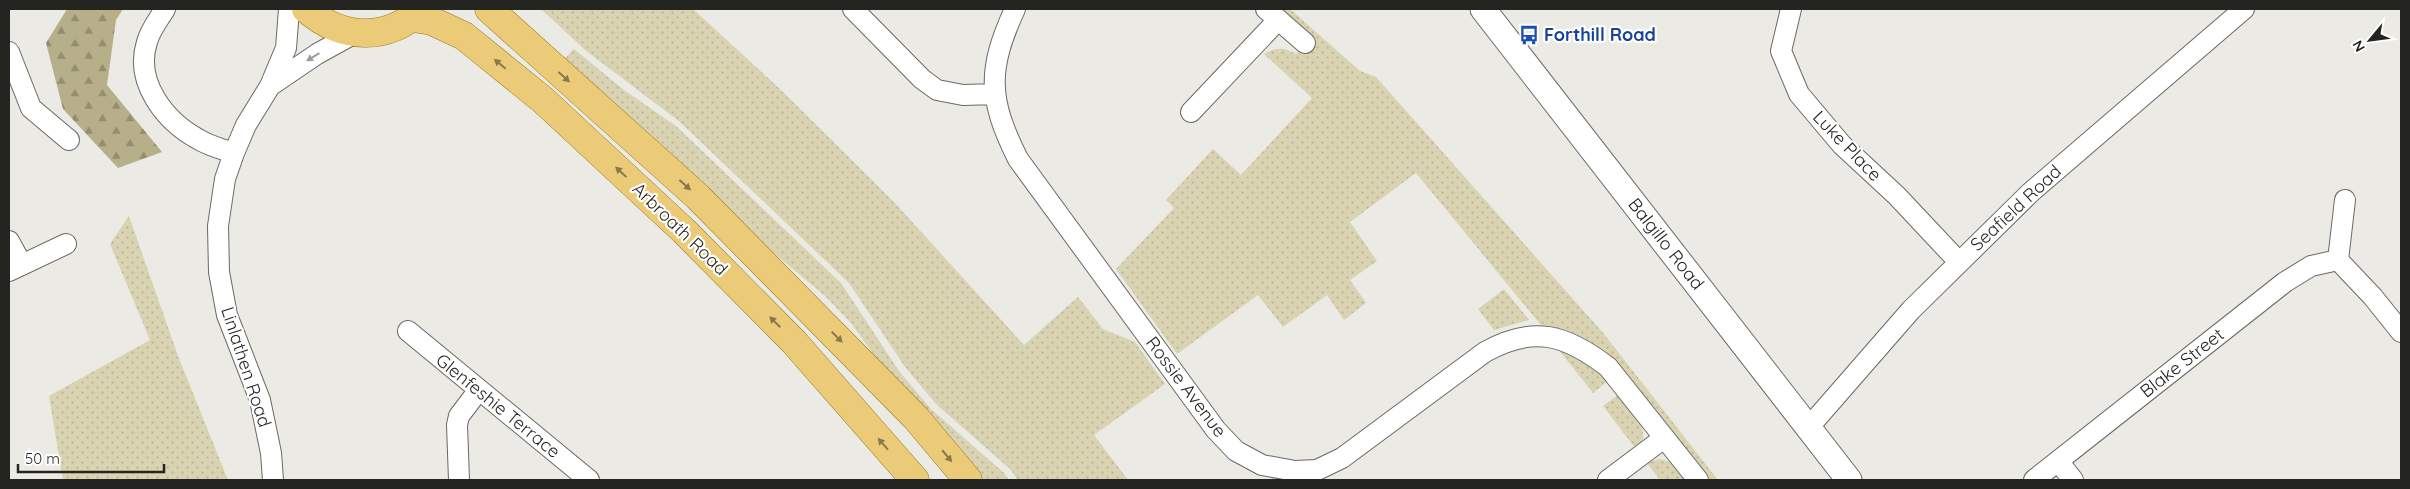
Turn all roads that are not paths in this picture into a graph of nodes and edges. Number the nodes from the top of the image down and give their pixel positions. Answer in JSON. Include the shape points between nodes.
{"nodes":[{"id":1,"x":165,"y":9,"type":"edge"},
{"id":2,"x":289,"y":9,"type":"edge"},
{"id":3,"x":306,"y":9,"type":"edge"},
{"id":4,"x":489,"y":9,"type":"edge"},
{"id":5,"x":853,"y":9,"type":"edge"},
{"id":6,"x":1015,"y":9,"type":"edge"},
{"id":7,"x":1484,"y":9,"type":"edge"},
{"id":8,"x":1791,"y":9,"type":"edge"},
{"id":9,"x":2244,"y":9,"type":"edge"},
{"id":10,"x":418,"y":13,"type":"edge"},
{"id":11,"x":1272,"y":14,"type":"edge"},
{"id":12,"x":355,"y":33,"type":"junction"},
{"id":13,"x":1305,"y":43,"type":"dead end"},
{"id":14,"x":9,"y":52,"type":"edge"},
{"id":15,"x":270,"y":86,"type":"junction"},
{"id":16,"x":995,"y":94,"type":"junction"},
{"id":17,"x":1191,"y":112,"type":"dead end"},
{"id":18,"x":69,"y":140,"type":"dead end"},
{"id":19,"x":234,"y":153,"type":"junction"},
{"id":20,"x":2345,"y":200,"type":"dead end"},
{"id":21,"x":9,"y":241,"type":"edge"},
{"id":22,"x":66,"y":244,"type":"dead end"},
{"id":23,"x":2338,"y":260,"type":"junction"},
{"id":24,"x":1958,"y":262,"type":"junction"},
{"id":25,"x":16,"y":268,"type":"edge"},
{"id":26,"x":408,"y":331,"type":"dead end"},
{"id":27,"x":2401,"y":332,"type":"edge"},
{"id":28,"x":478,"y":391,"type":"junction"},
{"id":29,"x":1808,"y":427,"type":"junction"},
{"id":30,"x":1664,"y":438,"type":"junction"},
{"id":31,"x":2058,"y":461,"type":"junction"},
{"id":32,"x":273,"y":480,"type":"edge"},
{"id":33,"x":459,"y":480,"type":"edge"},
{"id":34,"x":589,"y":480,"type":"edge"},
{"id":35,"x":915,"y":480,"type":"edge"},
{"id":36,"x":968,"y":480,"type":"edge"},
{"id":37,"x":1608,"y":480,"type":"edge"},
{"id":38,"x":1698,"y":480,"type":"edge"},
{"id":39,"x":1849,"y":480,"type":"edge"},
{"id":40,"x":2034,"y":480,"type":"edge"},
{"id":41,"x":2073,"y":480,"type":"edge"}],
"edges":[{"from":1,"to":19,"type":"street","via":[[146,42],[145,74],[150,91],[178,126],[197,139]]},
{"from":2,"to":15,"type":"street","name":"Linlathen Road","via":[[286,48]]},
{"from":3,"to":12,"type":"main road","via":[[335,28]]},
{"from":4,"to":36,"type":"main road","name":"Arbroath Road","one_way":true,"via":[[698,197],[916,418]]},
{"from":5,"to":16,"type":"street","via":[[937,90],[963,95]]},
{"from":6,"to":16,"type":"street","name":"Rossie Avenue","via":[[995,63]]},
{"from":7,"to":29,"type":"street","name":"Balgillo Road"},
{"from":8,"to":24,"type":"street","name":"Luke Place","via":[[1781,51],[1799,94],[1842,145],[1897,196]]},
{"from":9,"to":24,"type":"street","name":"Seafield Road","via":[[2031,192]]},
{"from":10,"to":12,"type":"main road","via":[[395,28],[376,33]]},
{"from":35,"to":10,"type":"main road","name":"Arbroath Road","one_way":true,"via":[[794,342],[684,231],[542,100],[464,36]]},
{"from":11,"to":13,"type":"street"},
{"from":11,"to":17,"type":"street"},
{"from":12,"to":15,"type":"street","name":"Linlathen Road","one_way":true},
{"from":14,"to":18,"type":"street","via":[[31,108]]},
{"from":15,"to":19,"type":"street","name":"Linlathen Road","via":[[246,125]]},
{"from":16,"to":30,"type":"street","name":"Rossie Avenue","via":[[1003,130],[1018,159],[1216,430],[1236,450],[1262,466],[1295,471],[1317,470],[1342,458],[1485,352],[1505,341],[1529,336],[1547,336],[1590,353],[1608,368]]},
{"from":19,"to":32,"type":"street","name":"Linlathen Road","via":[[220,205],[219,272],[229,323],[260,400]]},
{"from":20,"to":23,"type":"street"},
{"from":21,"to":25,"type":"street"},
{"from":22,"to":25,"type":"street"},
{"from":23,"to":27,"type":"street"},
{"from":23,"to":31,"type":"street","name":"Blake Street","via":[[2311,266],[2285,282]]},
{"from":24,"to":29,"type":"street","name":"Seafield Road"},
{"from":26,"to":28,"type":"street","name":"Glenfeshie Terrace"},
{"from":28,"to":33,"type":"street","via":[[460,416],[458,425]]},
{"from":28,"to":34,"type":"street","name":"Glenfeshie Terrace"},
{"from":29,"to":39,"type":"street","name":"Balgillo Road"},
{"from":30,"to":37,"type":"street"},
{"from":30,"to":38,"type":"street","name":"Rossie Avenue"},
{"from":31,"to":40,"type":"street","name":"Blake Street"},
{"from":31,"to":41,"type":"street"}]}
